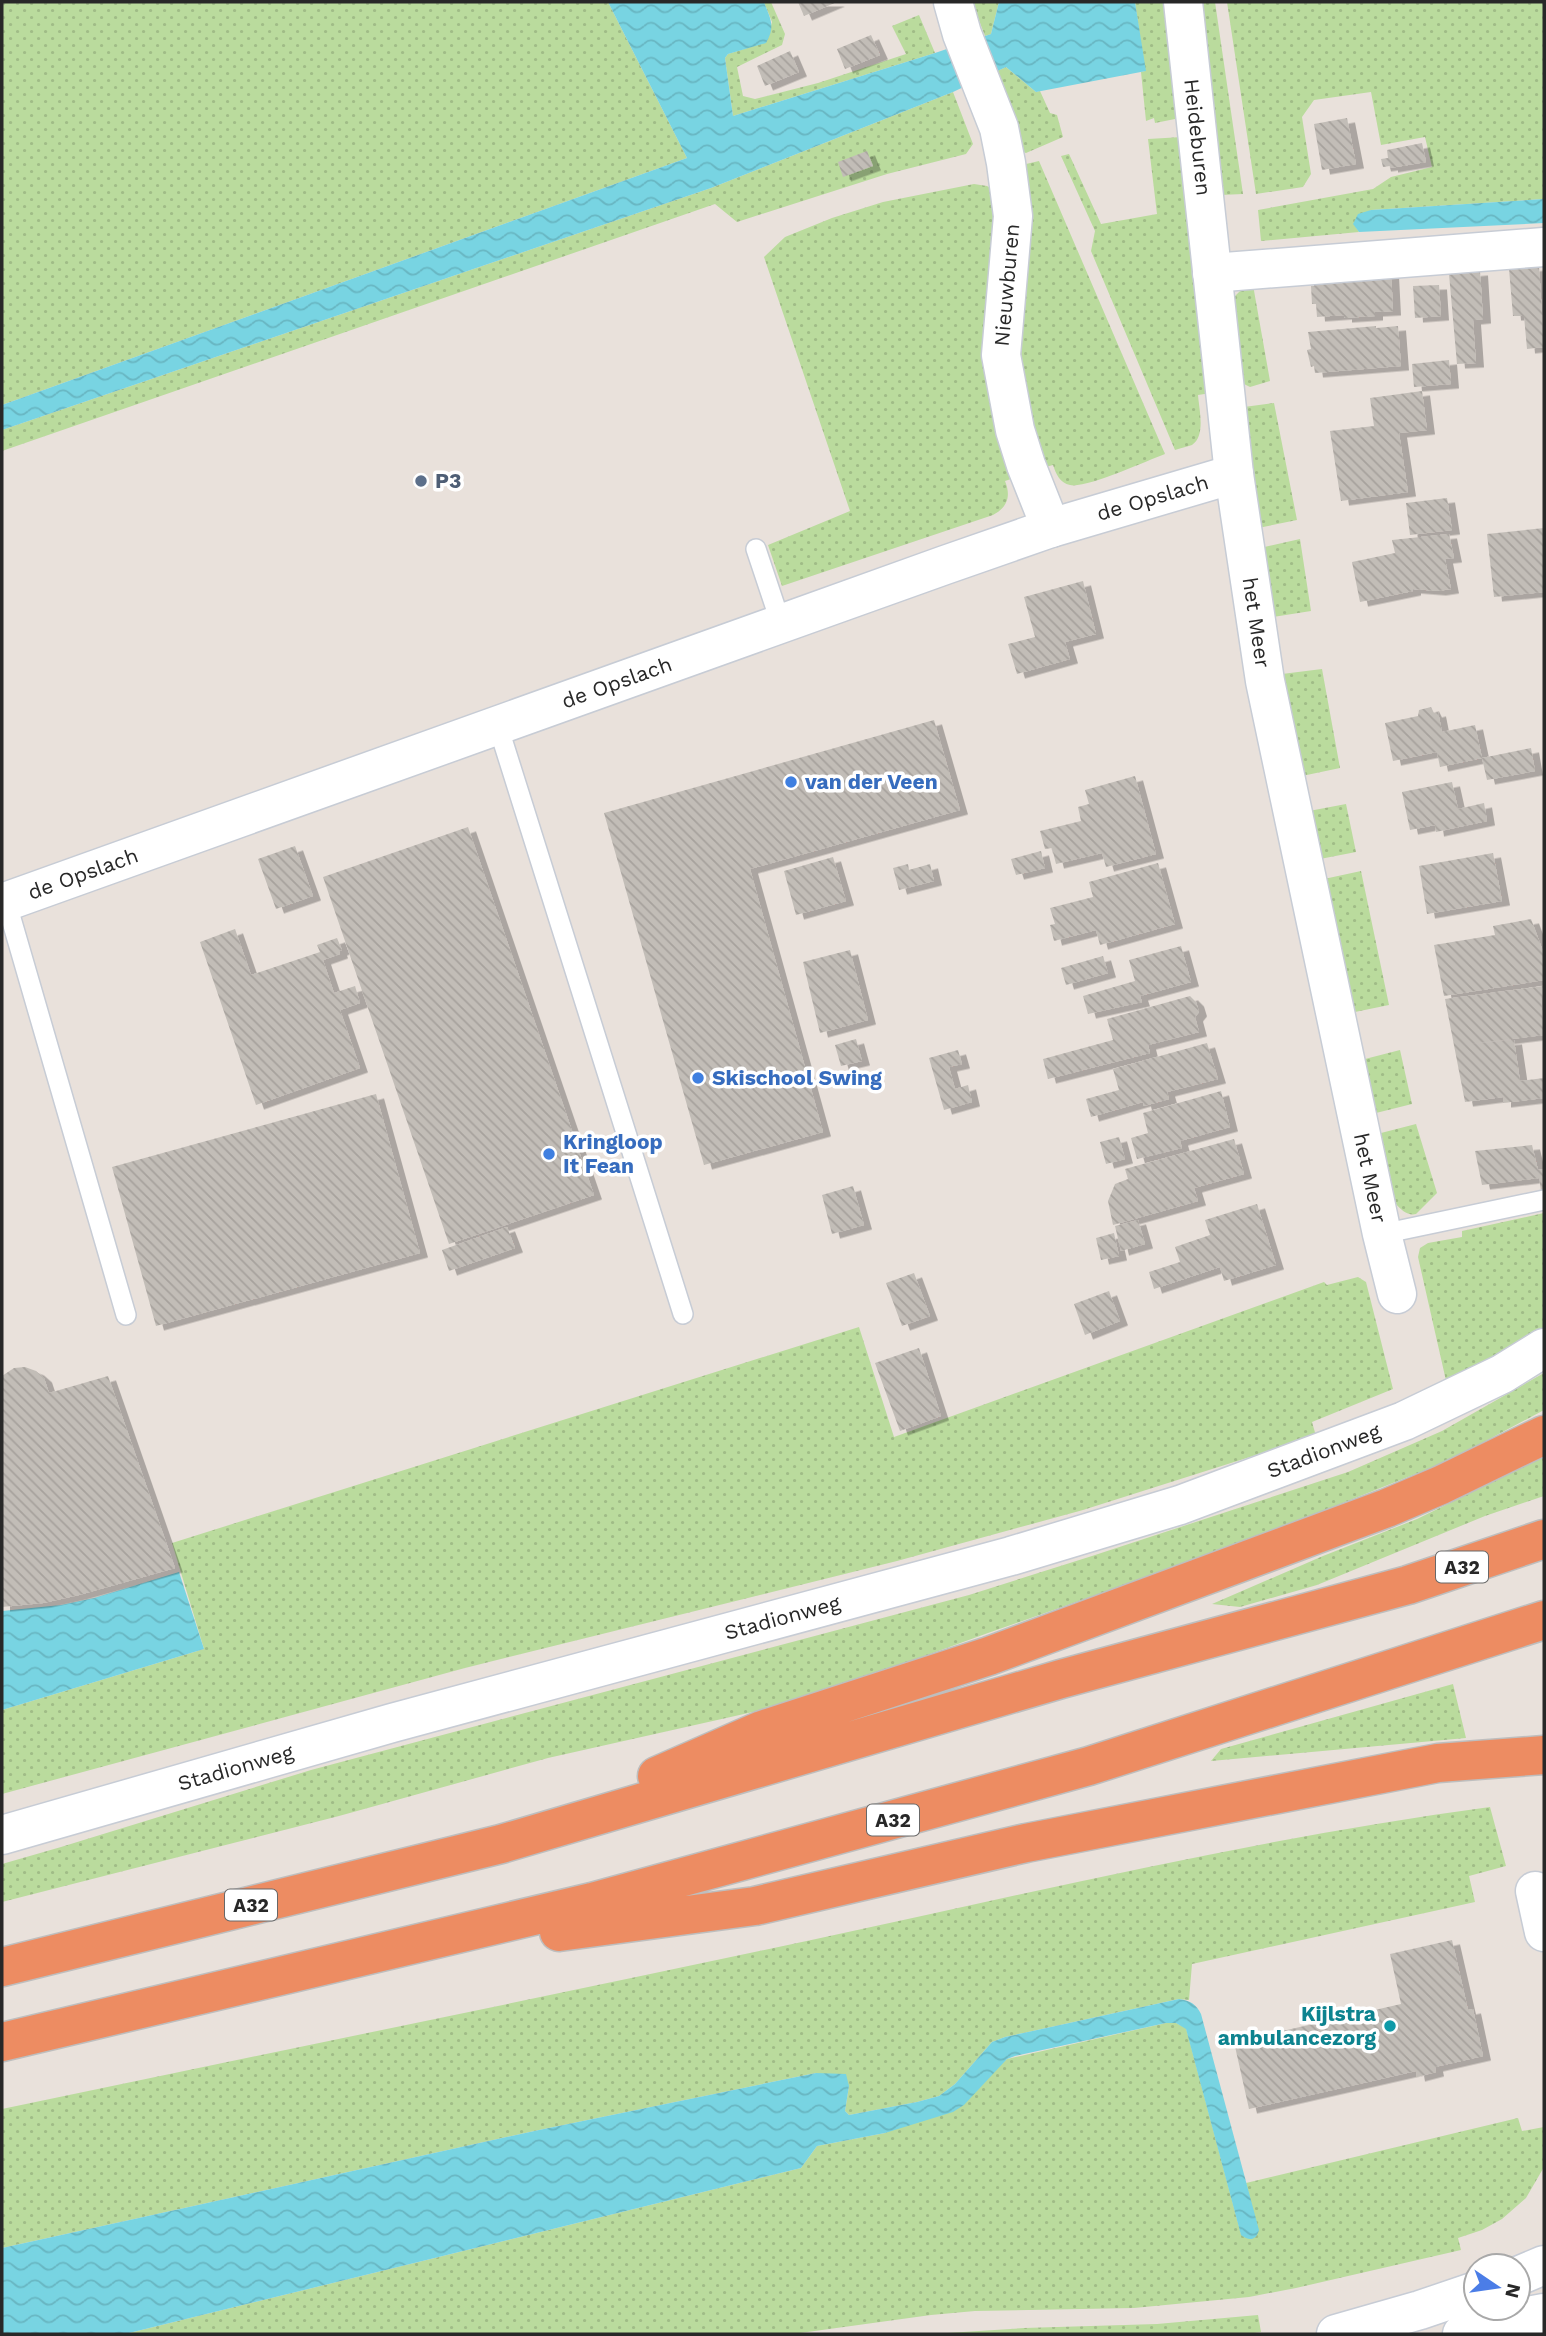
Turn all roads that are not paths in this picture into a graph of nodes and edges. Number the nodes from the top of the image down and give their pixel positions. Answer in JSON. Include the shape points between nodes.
{"nodes":[{"id":1,"x":1183,"y":2,"type":"edge"},
{"id":2,"x":957,"y":18,"type":"edge"},
{"id":3,"x":1544,"y":247,"type":"edge"},
{"id":4,"x":1212,"y":273,"type":"junction"},
{"id":5,"x":1234,"y":474,"type":"junction"},
{"id":6,"x":1051,"y":528,"type":"junction"},
{"id":7,"x":756,"y":549,"type":"dead end"},
{"id":8,"x":781,"y":624,"type":"junction"},
{"id":9,"x":498,"y":726,"type":"junction"},
{"id":10,"x":4,"y":902,"type":"edge"},
{"id":11,"x":1544,"y":1200,"type":"edge"},
{"id":12,"x":1382,"y":1234,"type":"junction"},
{"id":13,"x":1397,"y":1294,"type":"dead end"},
{"id":14,"x":683,"y":1314,"type":"dead end"},
{"id":15,"x":126,"y":1315,"type":"dead end"},
{"id":16,"x":1544,"y":1348,"type":"edge"},
{"id":17,"x":1544,"y":1436,"type":"edge"},
{"id":18,"x":1530,"y":1544,"type":"edge"},
{"id":19,"x":1536,"y":1623,"type":"edge"},
{"id":20,"x":1544,"y":1755,"type":"edge"},
{"id":21,"x":2,"y":1835,"type":"edge"},
{"id":22,"x":500,"y":1844,"type":"junction"},
{"id":23,"x":1535,"y":1891,"type":"dead end"},
{"id":24,"x":1544,"y":1932,"type":"edge"},
{"id":25,"x":357,"y":1959,"type":"junction"},
{"id":26,"x":2,"y":1966,"type":"edge"},
{"id":27,"x":2,"y":2042,"type":"edge"},
{"id":28,"x":1462,"y":2305,"type":"edge"},
{"id":29,"x":1544,"y":2314,"type":"edge"},
{"id":30,"x":1447,"y":2321,"type":"edge"},
{"id":31,"x":1336,"y":2334,"type":"edge"}],
"edges":[{"from":1,"to":4,"type":"street","name":"Heideburen"},
{"from":2,"to":6,"type":"street","name":"Nieuwburen","via":[[999,128],[1013,216],[1001,355],[1015,430]]},
{"from":3,"to":4,"type":"street"},
{"from":4,"to":5,"type":"street","name":"het Meer"},
{"from":5,"to":6,"type":"street","name":"de Opslach"},
{"from":5,"to":12,"type":"street","name":"het Meer","via":[[1265,681]]},
{"from":6,"to":8,"type":"street","name":"de Opslach"},
{"from":7,"to":8,"type":"lane"},
{"from":8,"to":9,"type":"street","name":"de Opslach"},
{"from":9,"to":10,"type":"street","name":"de Opslach"},
{"from":9,"to":14,"type":"lane"},
{"from":10,"to":15,"type":"lane"},
{"from":11,"to":12,"type":"lane"},
{"from":12,"to":13,"type":"street","name":"het Meer"},
{"from":16,"to":21,"type":"street","name":"Stadionweg","via":[[1502,1374],[1404,1421],[1180,1505],[1011,1556],[392,1723]]},
{"from":17,"to":22,"type":"highway","number":"A32","via":[[1387,1508],[989,1656],[762,1730]]},
{"from":18,"to":22,"type":"highway","number":"A32","via":[[1408,1585],[1061,1679]]},
{"from":19,"to":25,"type":"highway","number":"A32","via":[[1089,1766],[592,1902]]},
{"from":20,"to":25,"type":"highway","number":"A32","via":[[1438,1763],[1026,1843],[755,1906]]},
{"from":22,"to":26,"type":"highway","number":"A32"},
{"from":23,"to":24,"type":"street"},
{"from":25,"to":27,"type":"highway","number":"A32"},
{"from":28,"to":30,"type":"street"},
{"from":29,"to":30,"type":"street"},
{"from":30,"to":31,"type":"street"}]}
